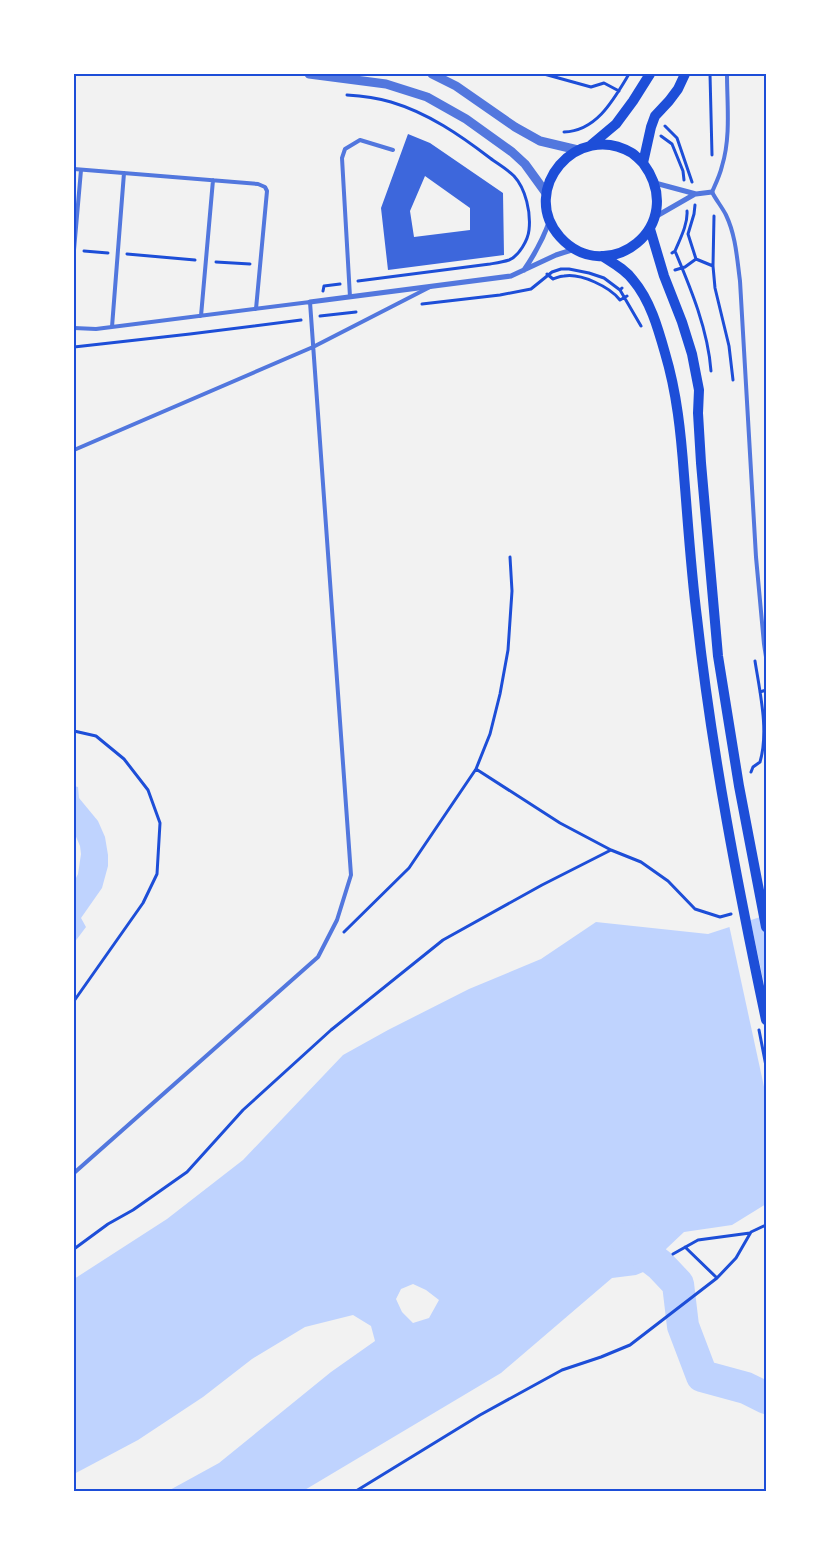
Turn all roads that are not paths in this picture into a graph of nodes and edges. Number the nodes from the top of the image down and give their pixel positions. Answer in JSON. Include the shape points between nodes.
{"nodes":[{"id":1,"x":309,"y":74,"type":"edge"},
{"id":2,"x":432,"y":74,"type":"edge"},
{"id":3,"x":650,"y":74,"type":"edge"},
{"id":4,"x":685,"y":74,"type":"edge"},
{"id":5,"x":727,"y":74,"type":"edge"},
{"id":6,"x":590,"y":146,"type":"junction"},
{"id":7,"x":393,"y":150,"type":"dead end"},
{"id":8,"x":578,"y":150,"type":"junction"},
{"id":9,"x":643,"y":163,"type":"junction"},
{"id":10,"x":74,"y":169,"type":"edge"},
{"id":11,"x":82,"y":170,"type":"junction"},
{"id":12,"x":124,"y":173,"type":"junction"},
{"id":13,"x":214,"y":180,"type":"junction"},
{"id":14,"x":655,"y":183,"type":"junction"},
{"id":15,"x":712,"y":192,"type":"junction"},
{"id":16,"x":546,"y":193,"type":"junction"},
{"id":17,"x":696,"y":194,"type":"junction"},
{"id":18,"x":655,"y":217,"type":"junction"},
{"id":19,"x":550,"y":219,"type":"junction"},
{"id":20,"x":650,"y":229,"type":"junction"},
{"id":21,"x":575,"y":249,"type":"junction"},
{"id":22,"x":74,"y":250,"type":"edge"},
{"id":23,"x":602,"y":256,"type":"junction"},
{"id":24,"x":523,"y":270,"type":"junction"},
{"id":25,"x":430,"y":287,"type":"junction"},
{"id":26,"x":350,"y":297,"type":"junction"},
{"id":27,"x":310,"y":302,"type":"junction"},
{"id":28,"x":256,"y":309,"type":"junction"},
{"id":29,"x":201,"y":316,"type":"junction"},
{"id":30,"x":112,"y":327,"type":"junction"},
{"id":31,"x":74,"y":328,"type":"edge"},
{"id":32,"x":313,"y":348,"type":"junction"},
{"id":33,"x":74,"y":450,"type":"edge"},
{"id":34,"x":766,"y":657,"type":"edge"},
{"id":35,"x":766,"y":927,"type":"edge"},
{"id":36,"x":766,"y":1020,"type":"edge"},
{"id":37,"x":74,"y":1173,"type":"edge"}],
"edges":[{"from":1,"to":16,"type":"street","via":[[386,84],[449,108],[512,152]]},
{"from":2,"to":8,"type":"street","via":[[540,141]]},
{"from":3,"to":6,"type":"main road","via":[[616,124]]},
{"from":4,"to":9,"type":"main road","via":[[669,102],[658,112]]},
{"from":5,"to":15,"type":"lane","via":[[725,150],[723,165]]},
{"from":6,"to":8,"type":"main road"},
{"from":6,"to":9,"type":"main road","via":[[619,147]]},
{"from":7,"to":26,"type":"lane","via":[[360,140],[345,149],[342,158]]},
{"from":8,"to":16,"type":"main road","via":[[557,167]]},
{"from":9,"to":14,"type":"main road"},
{"from":10,"to":11,"type":"lane"},
{"from":11,"to":12,"type":"lane"},
{"from":11,"to":22,"type":"lane"},
{"from":12,"to":13,"type":"lane"},
{"from":12,"to":30,"type":"lane"},
{"from":13,"to":28,"type":"lane","via":[[258,184],[267,191]]},
{"from":13,"to":29,"type":"lane"},
{"from":14,"to":17,"type":"street"},
{"from":14,"to":18,"type":"main road","via":[[658,204]]},
{"from":15,"to":17,"type":"street"},
{"from":15,"to":34,"type":"lane","via":[[726,215],[737,251],[757,571]]},
{"from":16,"to":19,"type":"main road"},
{"from":17,"to":18,"type":"street"},
{"from":18,"to":20,"type":"main road"},
{"from":19,"to":21,"type":"main road","via":[[560,237]]},
{"from":19,"to":24,"type":"street","via":[[544,238]]},
{"from":20,"to":23,"type":"main road","via":[[624,252]]},
{"from":20,"to":35,"type":"main road","via":[[692,354],[699,390],[701,463],[718,656]]},
{"from":21,"to":23,"type":"main road"},
{"from":21,"to":24,"type":"street"},
{"from":23,"to":36,"type":"main road","via":[[633,279],[644,297],[672,379],[681,436],[699,638],[714,746]]},
{"from":24,"to":25,"type":"street","via":[[511,276]]},
{"from":25,"to":26,"type":"street"},
{"from":25,"to":32,"type":"lane"},
{"from":26,"to":27,"type":"street"},
{"from":27,"to":28,"type":"lane"},
{"from":27,"to":32,"type":"lane"},
{"from":28,"to":29,"type":"lane"},
{"from":29,"to":30,"type":"lane"},
{"from":30,"to":31,"type":"lane","via":[[96,330]]},
{"from":32,"to":33,"type":"lane"},
{"from":32,"to":37,"type":"lane","via":[[351,875],[337,920],[318,957]]}]}
